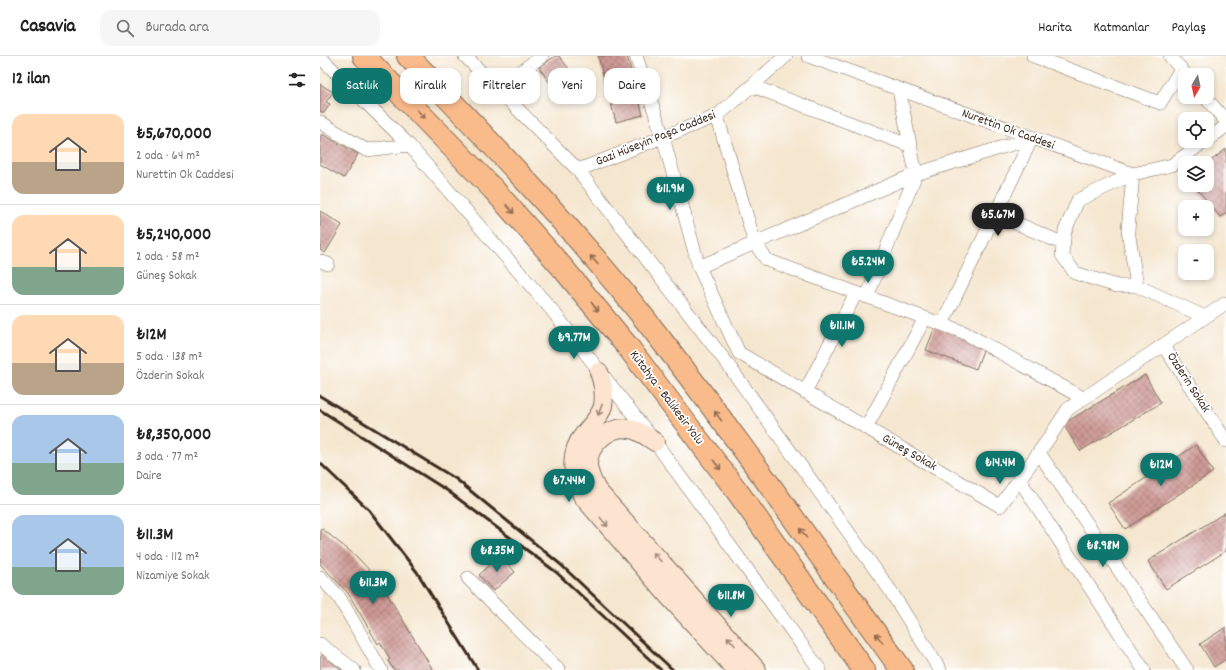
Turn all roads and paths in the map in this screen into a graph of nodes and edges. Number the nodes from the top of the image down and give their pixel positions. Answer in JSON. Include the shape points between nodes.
{"nodes":[{"id":1,"x":364,"y":56,"type":"edge"},
{"id":2,"x":408,"y":56,"type":"edge"},
{"id":3,"x":465,"y":56,"type":"edge"},
{"id":4,"x":542,"y":56,"type":"edge"},
{"id":5,"x":636,"y":56,"type":"edge"},
{"id":6,"x":808,"y":56,"type":"edge"},
{"id":7,"x":1033,"y":56,"type":"edge"},
{"id":8,"x":1170,"y":56,"type":"edge"},
{"id":9,"x":320,"y":57,"type":"edge"},
{"id":10,"x":782,"y":57,"type":"edge"},
{"id":11,"x":477,"y":68,"type":"edge"},
{"id":12,"x":526,"y":68,"type":"edge"},
{"id":13,"x":1180,"y":68,"type":"edge"},
{"id":14,"x":1178,"y":80,"type":"edge"},
{"id":15,"x":752,"y":86,"type":"junction"},
{"id":16,"x":899,"y":90,"type":"junction"},
{"id":17,"x":512,"y":104,"type":"edge"},
{"id":18,"x":1211,"y":104,"type":"edge"},
{"id":19,"x":717,"y":116,"type":"junction"},
{"id":20,"x":1226,"y":121,"type":"edge"},
{"id":21,"x":320,"y":122,"type":"edge"},
{"id":22,"x":1226,"y":126,"type":"edge"},
{"id":23,"x":1214,"y":134,"type":"edge"},
{"id":24,"x":663,"y":137,"type":"junction"},
{"id":25,"x":1032,"y":138,"type":"junction"},
{"id":26,"x":409,"y":145,"type":"junction"},
{"id":27,"x":911,"y":146,"type":"junction"},
{"id":28,"x":1195,"y":148,"type":"edge"},
{"id":29,"x":578,"y":170,"type":"junction"},
{"id":30,"x":916,"y":174,"type":"junction"},
{"id":31,"x":1133,"y":174,"type":"junction"},
{"id":32,"x":995,"y":214,"type":"junction"},
{"id":33,"x":755,"y":244,"type":"junction"},
{"id":34,"x":1064,"y":244,"type":"junction"},
{"id":35,"x":699,"y":267,"type":"junction"},
{"id":36,"x":1138,"y":286,"type":"junction"},
{"id":37,"x":861,"y":295,"type":"junction"},
{"id":38,"x":1226,"y":303,"type":"edge"},
{"id":39,"x":1205,"y":317,"type":"junction"},
{"id":40,"x":925,"y":318,"type":"junction"},
{"id":41,"x":942,"y":324,"type":"junction"},
{"id":42,"x":1163,"y":345,"type":"junction"},
{"id":43,"x":599,"y":372,"type":"junction"},
{"id":44,"x":805,"y":392,"type":"junction"},
{"id":45,"x":1083,"y":398,"type":"junction"},
{"id":46,"x":866,"y":428,"type":"junction"},
{"id":47,"x":1226,"y":441,"type":"edge"},
{"id":48,"x":655,"y":442,"type":"junction"},
{"id":49,"x":1039,"y":453,"type":"junction"},
{"id":50,"x":1019,"y":480,"type":"junction"},
{"id":51,"x":320,"y":577,"type":"edge"},
{"id":52,"x":468,"y":578,"type":"dead end"},
{"id":53,"x":676,"y":592,"type":"junction"},
{"id":54,"x":320,"y":644,"type":"edge"},
{"id":55,"x":354,"y":670,"type":"edge"},
{"id":56,"x":381,"y":670,"type":"edge"},
{"id":57,"x":558,"y":670,"type":"edge"},
{"id":58,"x":736,"y":670,"type":"edge"},
{"id":59,"x":757,"y":670,"type":"edge"},
{"id":60,"x":820,"y":670,"type":"edge"},
{"id":61,"x":864,"y":670,"type":"edge"},
{"id":62,"x":902,"y":670,"type":"edge"},
{"id":63,"x":940,"y":670,"type":"edge"},
{"id":64,"x":1144,"y":670,"type":"edge"},
{"id":65,"x":1187,"y":670,"type":"edge"}],
"edges":[{"from":1,"to":61,"type":"highway","name":"Kütahya - Balıkesir Yolu","one_way":true,"via":[[494,190],[628,347],[737,491]]},
{"from":62,"to":2,"type":"highway","one_way":true,"via":[[710,404],[643,318],[556,214]]},
{"from":3,"to":11,"type":"street"},
{"from":4,"to":12,"type":"street"},
{"from":5,"to":24,"type":"street"},
{"from":6,"to":16,"type":"street","name":"Nurettin Ok Caddesi"},
{"from":7,"to":14,"type":"street","via":[[1160,103]]},
{"from":8,"to":13,"type":"street"},
{"from":9,"to":26,"type":"street"},
{"from":10,"to":15,"type":"street","name":"Gazi Hüseyin Paşa Caddesi"},
{"from":15,"to":19,"type":"street","name":"Gazi Hüseyin Paşa Caddesi"},
{"from":15,"to":27,"type":"street"},
{"from":16,"to":25,"type":"street","name":"Nurettin Ok Caddesi"},
{"from":16,"to":27,"type":"street"},
{"from":17,"to":29,"type":"street"},
{"from":18,"to":20,"type":"street"},
{"from":19,"to":24,"type":"street","name":"Gazi Hüseyin Paşa Caddesi"},
{"from":19,"to":33,"type":"street"},
{"from":21,"to":26,"type":"street","via":[[366,150]]},
{"from":22,"to":23,"type":"street"},
{"from":24,"to":29,"type":"street","name":"Gazi Hüseyin Paşa Caddesi"},
{"from":24,"to":35,"type":"street"},
{"from":25,"to":30,"type":"street"},
{"from":25,"to":31,"type":"street","name":"Nurettin Ok Caddesi"},
{"from":25,"to":32,"type":"street"},
{"from":26,"to":43,"type":"street","via":[[551,310]]},
{"from":27,"to":30,"type":"street"},
{"from":28,"to":31,"type":"street","via":[[1172,165]]},
{"from":29,"to":63,"type":"street","via":[[731,368],[890,590]]},
{"from":30,"to":33,"type":"street"},
{"from":30,"to":37,"type":"street"},
{"from":31,"to":34,"type":"street","via":[[1078,200],[1065,231]]},
{"from":31,"to":36,"type":"street","via":[[1128,230]]},
{"from":32,"to":34,"type":"street"},
{"from":32,"to":41,"type":"street"},
{"from":33,"to":35,"type":"street"},
{"from":33,"to":37,"type":"street","via":[[767,260]]},
{"from":34,"to":36,"type":"street","via":[[1062,255],[1075,272],[1117,286]]},
{"from":35,"to":44,"type":"street","name":"Güneş Sokak","via":[[739,353]]},
{"from":36,"to":39,"type":"street"},
{"from":37,"to":40,"type":"street"},
{"from":37,"to":44,"type":"street"},
{"from":38,"to":39,"type":"street","name":"Güneş Sokak"},
{"from":39,"to":42,"type":"street","name":"Güneş Sokak"},
{"from":40,"to":41,"type":"street"},
{"from":40,"to":46,"type":"street"},
{"from":41,"to":45,"type":"street","via":[[963,332]]},
{"from":42,"to":45,"type":"street","name":"Güneş Sokak"},
{"from":42,"to":47,"type":"street","name":"Özderin Sokak"},
{"from":43,"to":48,"type":"street"},
{"from":43,"to":53,"type":"main road","one_way":true,"via":[[604,392],[603,406],[576,447],[573,458],[576,484],[583,497]]},
{"from":44,"to":46,"type":"street","name":"Güneş Sokak"},
{"from":45,"to":49,"type":"street","name":"Güneş Sokak","via":[[1068,409]]},
{"from":46,"to":50,"type":"street","name":"Güneş Sokak","via":[[1000,506]]},
{"from":53,"to":48,"type":"main road","one_way":true,"via":[[597,490],[588,467],[590,454],[596,443],[620,428],[630,428]]},
{"from":48,"to":60,"type":"street"},
{"from":49,"to":50,"type":"street","name":"Güneş Sokak"},
{"from":49,"to":65,"type":"street"},
{"from":50,"to":64,"type":"street"},
{"from":51,"to":56,"type":"street","via":[[339,596]]},
{"from":52,"to":57,"type":"street"},
{"from":53,"to":58,"type":"main road"},
{"from":59,"to":53,"type":"main road","one_way":true},
{"from":54,"to":55,"type":"street"}]}
